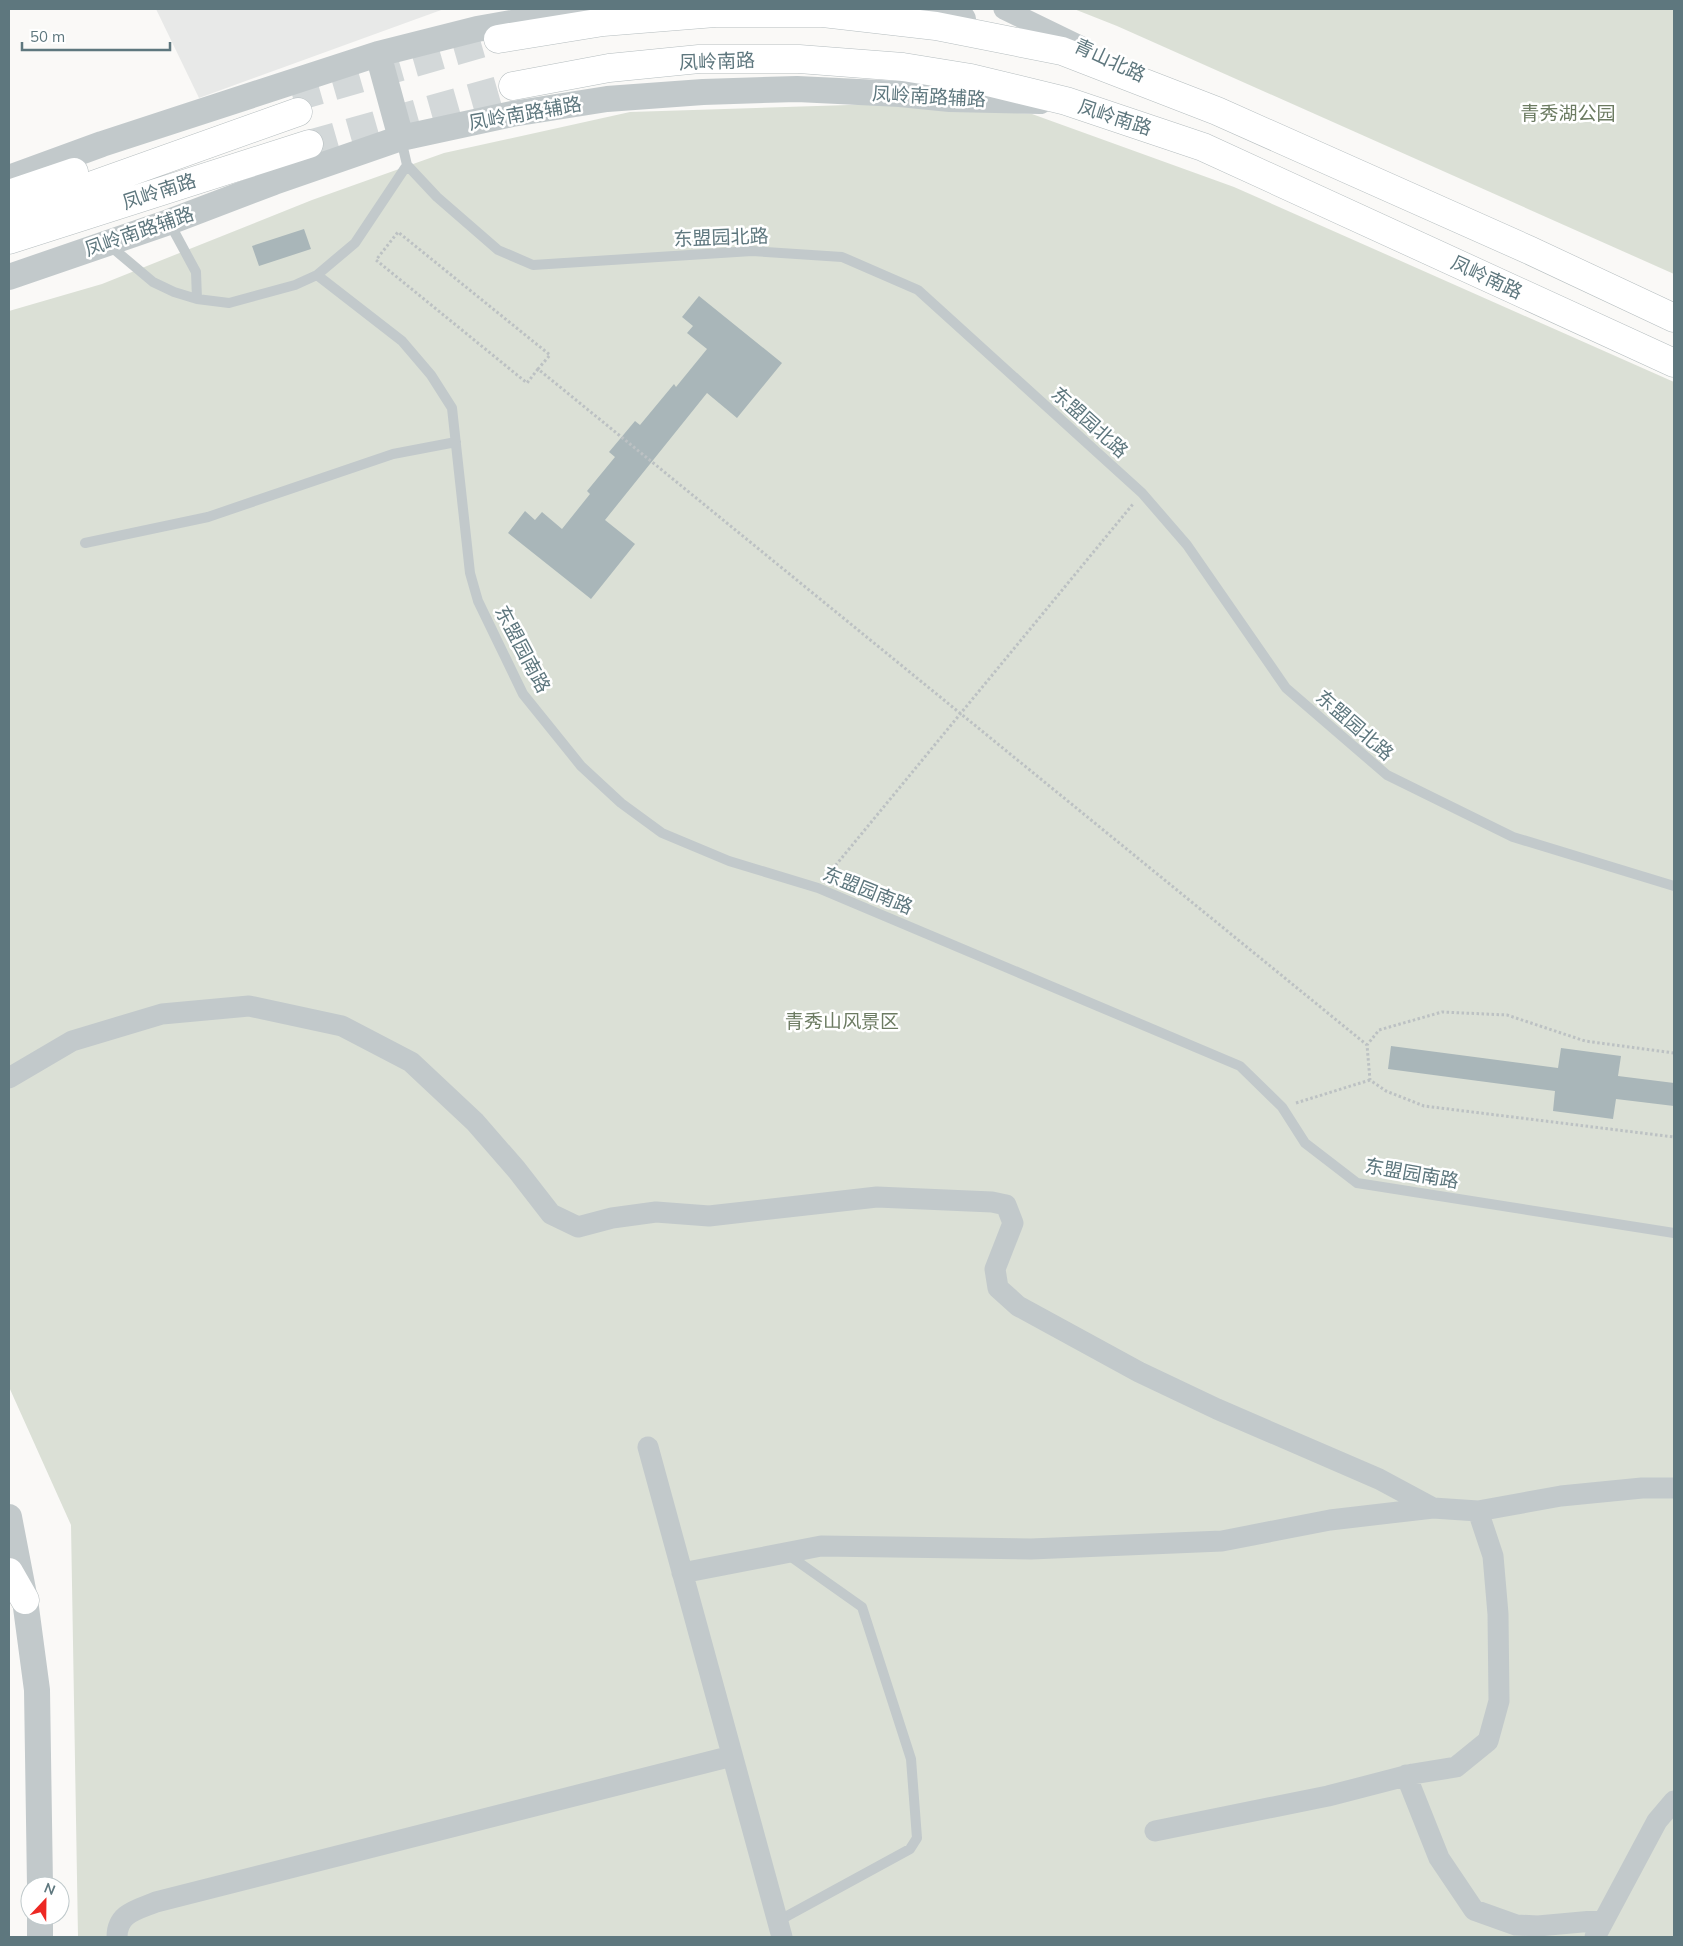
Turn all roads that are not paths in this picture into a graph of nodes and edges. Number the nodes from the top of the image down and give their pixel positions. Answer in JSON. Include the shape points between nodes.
{"nodes":[{"id":1,"x":592,"y":9,"type":"edge"},
{"id":2,"x":917,"y":9,"type":"edge"},
{"id":3,"x":1004,"y":9,"type":"edge"},
{"id":4,"x":1073,"y":43,"type":"junction"},
{"id":5,"x":501,"y":46,"type":"tunnel mouth"},
{"id":6,"x":378,"y":54,"type":"junction"},
{"id":7,"x":513,"y":86,"type":"tunnel mouth"},
{"id":8,"x":1066,"y":101,"type":"junction"},
{"id":9,"x":1217,"y":111,"type":"junction"},
{"id":10,"x":401,"y":138,"type":"junction"},
{"id":11,"x":309,"y":144,"type":"tunnel mouth"},
{"id":12,"x":236,"y":166,"type":"junction"},
{"id":13,"x":408,"y":166,"type":"junction"},
{"id":14,"x":9,"y":178,"type":"edge"},
{"id":15,"x":9,"y":194,"type":"edge"},
{"id":16,"x":9,"y":215,"type":"edge"},
{"id":17,"x":169,"y":222,"type":"junction"},
{"id":18,"x":9,"y":240,"type":"edge"},
{"id":19,"x":107,"y":243,"type":"junction"},
{"id":20,"x":9,"y":257,"type":"edge"},
{"id":21,"x":317,"y":275,"type":"junction"},
{"id":22,"x":9,"y":277,"type":"edge"},
{"id":23,"x":197,"y":299,"type":"junction"},
{"id":24,"x":1674,"y":318,"type":"edge"},
{"id":25,"x":1674,"y":363,"type":"edge"},
{"id":26,"x":456,"y":442,"type":"junction"},
{"id":27,"x":86,"y":543,"type":"dead end"},
{"id":28,"x":1674,"y":886,"type":"edge"},
{"id":29,"x":9,"y":1078,"type":"edge"},
{"id":30,"x":1674,"y":1233,"type":"edge"},
{"id":31,"x":648,"y":1447,"type":"dead end"},
{"id":32,"x":1674,"y":1488,"type":"edge"},
{"id":33,"x":1433,"y":1508,"type":"junction"},
{"id":34,"x":1478,"y":1511,"type":"junction"},
{"id":35,"x":9,"y":1517,"type":"edge"},
{"id":36,"x":785,"y":1553,"type":"junction"},
{"id":37,"x":9,"y":1572,"type":"edge"},
{"id":38,"x":682,"y":1573,"type":"junction"},
{"id":39,"x":25,"y":1600,"type":"junction"},
{"id":40,"x":732,"y":1756,"type":"junction"},
{"id":41,"x":1406,"y":1775,"type":"junction"},
{"id":42,"x":1674,"y":1801,"type":"edge"},
{"id":43,"x":1155,"y":1831,"type":"dead end"},
{"id":44,"x":40,"y":1876,"type":"edge"},
{"id":45,"x":780,"y":1929,"type":"edge"},
{"id":46,"x":1600,"y":1929,"type":"edge"},
{"id":47,"x":117,"y":1937,"type":"edge"}],
"edges":[{"from":1,"to":6,"type":"street","via":[[477,29]]},
{"from":2,"to":4,"type":"street"},
{"from":3,"to":4,"type":"street","name":"青山北路"},
{"from":4,"to":9,"type":"street","name":"青山北路"},
{"from":5,"to":9,"type":"main road","name":"凤岭南路","via":[[715,27],[824,29],[949,42],[1055,64]]},
{"from":6,"to":10,"type":"street"},
{"from":6,"to":14,"type":"street"},
{"from":7,"to":8,"type":"main road","name":"凤岭南路","via":[[609,68],[699,59],[799,59],[913,69],[971,78]]},
{"from":8,"to":10,"type":"street","name":"凤岭南路辅路","via":[[950,99],[797,90],[703,92],[607,99],[512,114]]},
{"from":8,"to":25,"type":"main road","name":"凤岭南路","via":[[1203,147]]},
{"from":9,"to":24,"type":"main road","name":"凤岭南路","via":[[1530,250]]},
{"from":10,"to":13,"type":"lane"},
{"from":10,"to":17,"type":"street","name":"凤岭南路辅路"},
{"from":11,"to":12,"type":"main road","name":"凤岭南路"},
{"from":12,"to":18,"type":"main road","name":"凤岭南路"},
{"from":12,"to":20,"type":"main road","via":[[155,207]]},
{"from":13,"to":21,"type":"lane","via":[[355,243]]},
{"from":13,"to":28,"type":"lane","name":"东盟园北路","via":[[437,197],[498,250],[533,265],[752,251],[842,257],[918,290],[1142,493],[1187,545],[1286,688],[1387,775],[1513,837]]},
{"from":15,"to":16,"type":"main road","name":"凤岭南路","via":[[296,105]]},
{"from":17,"to":19,"type":"street","name":"凤岭南路辅路"},
{"from":17,"to":23,"type":"lane","via":[[196,272]]},
{"from":19,"to":22,"type":"street","name":"凤岭南路辅路"},
{"from":19,"to":23,"type":"lane","via":[[153,282]]},
{"from":21,"to":23,"type":"lane","via":[[295,285],[229,303]]},
{"from":21,"to":26,"type":"lane","name":"东盟园南路","via":[[402,341],[431,375],[452,408]]},
{"from":26,"to":27,"type":"lane","via":[[393,454],[208,517]]},
{"from":26,"to":30,"type":"lane","name":"东盟园南路","via":[[470,573],[478,601],[522,694],[581,766],[621,803],[662,833],[729,861],[818,888],[1240,1066],[1282,1108],[1305,1143],[1357,1184]]},
{"from":29,"to":33,"type":"street","via":[[81,1038],[162,1014],[249,1006],[342,1026],[412,1062],[475,1122],[551,1214],[578,1227],[656,1212],[709,1216],[877,1197],[1006,1205],[1013,1223],[995,1269],[998,1288],[1018,1306],[1139,1372],[1379,1479]]},
{"from":31,"to":38,"type":"street"},
{"from":32,"to":34,"type":"street","via":[[1561,1496]]},
{"from":33,"to":34,"type":"street"},
{"from":33,"to":36,"type":"street","via":[[1330,1520],[1222,1541],[1031,1550],[821,1546]]},
{"from":34,"to":41,"type":"street","via":[[1493,1556],[1498,1614],[1499,1701],[1488,1741],[1456,1767]]},
{"from":35,"to":39,"type":"street"},
{"from":36,"to":38,"type":"street"},
{"from":36,"to":45,"type":"lane","via":[[862,1607],[911,1759],[917,1838],[910,1849]]},
{"from":37,"to":39,"type":"main road"},
{"from":38,"to":40,"type":"street"},
{"from":39,"to":44,"type":"street","via":[[38,1690]]},
{"from":40,"to":45,"type":"street"},
{"from":40,"to":47,"type":"street","via":[[156,1902],[125,1915],[117,1929]]},
{"from":41,"to":43,"type":"street","via":[[1328,1796]]},
{"from":41,"to":46,"type":"street","via":[[1439,1858],[1474,1910],[1516,1926]]},
{"from":42,"to":46,"type":"street","via":[[1657,1821]]}]}
